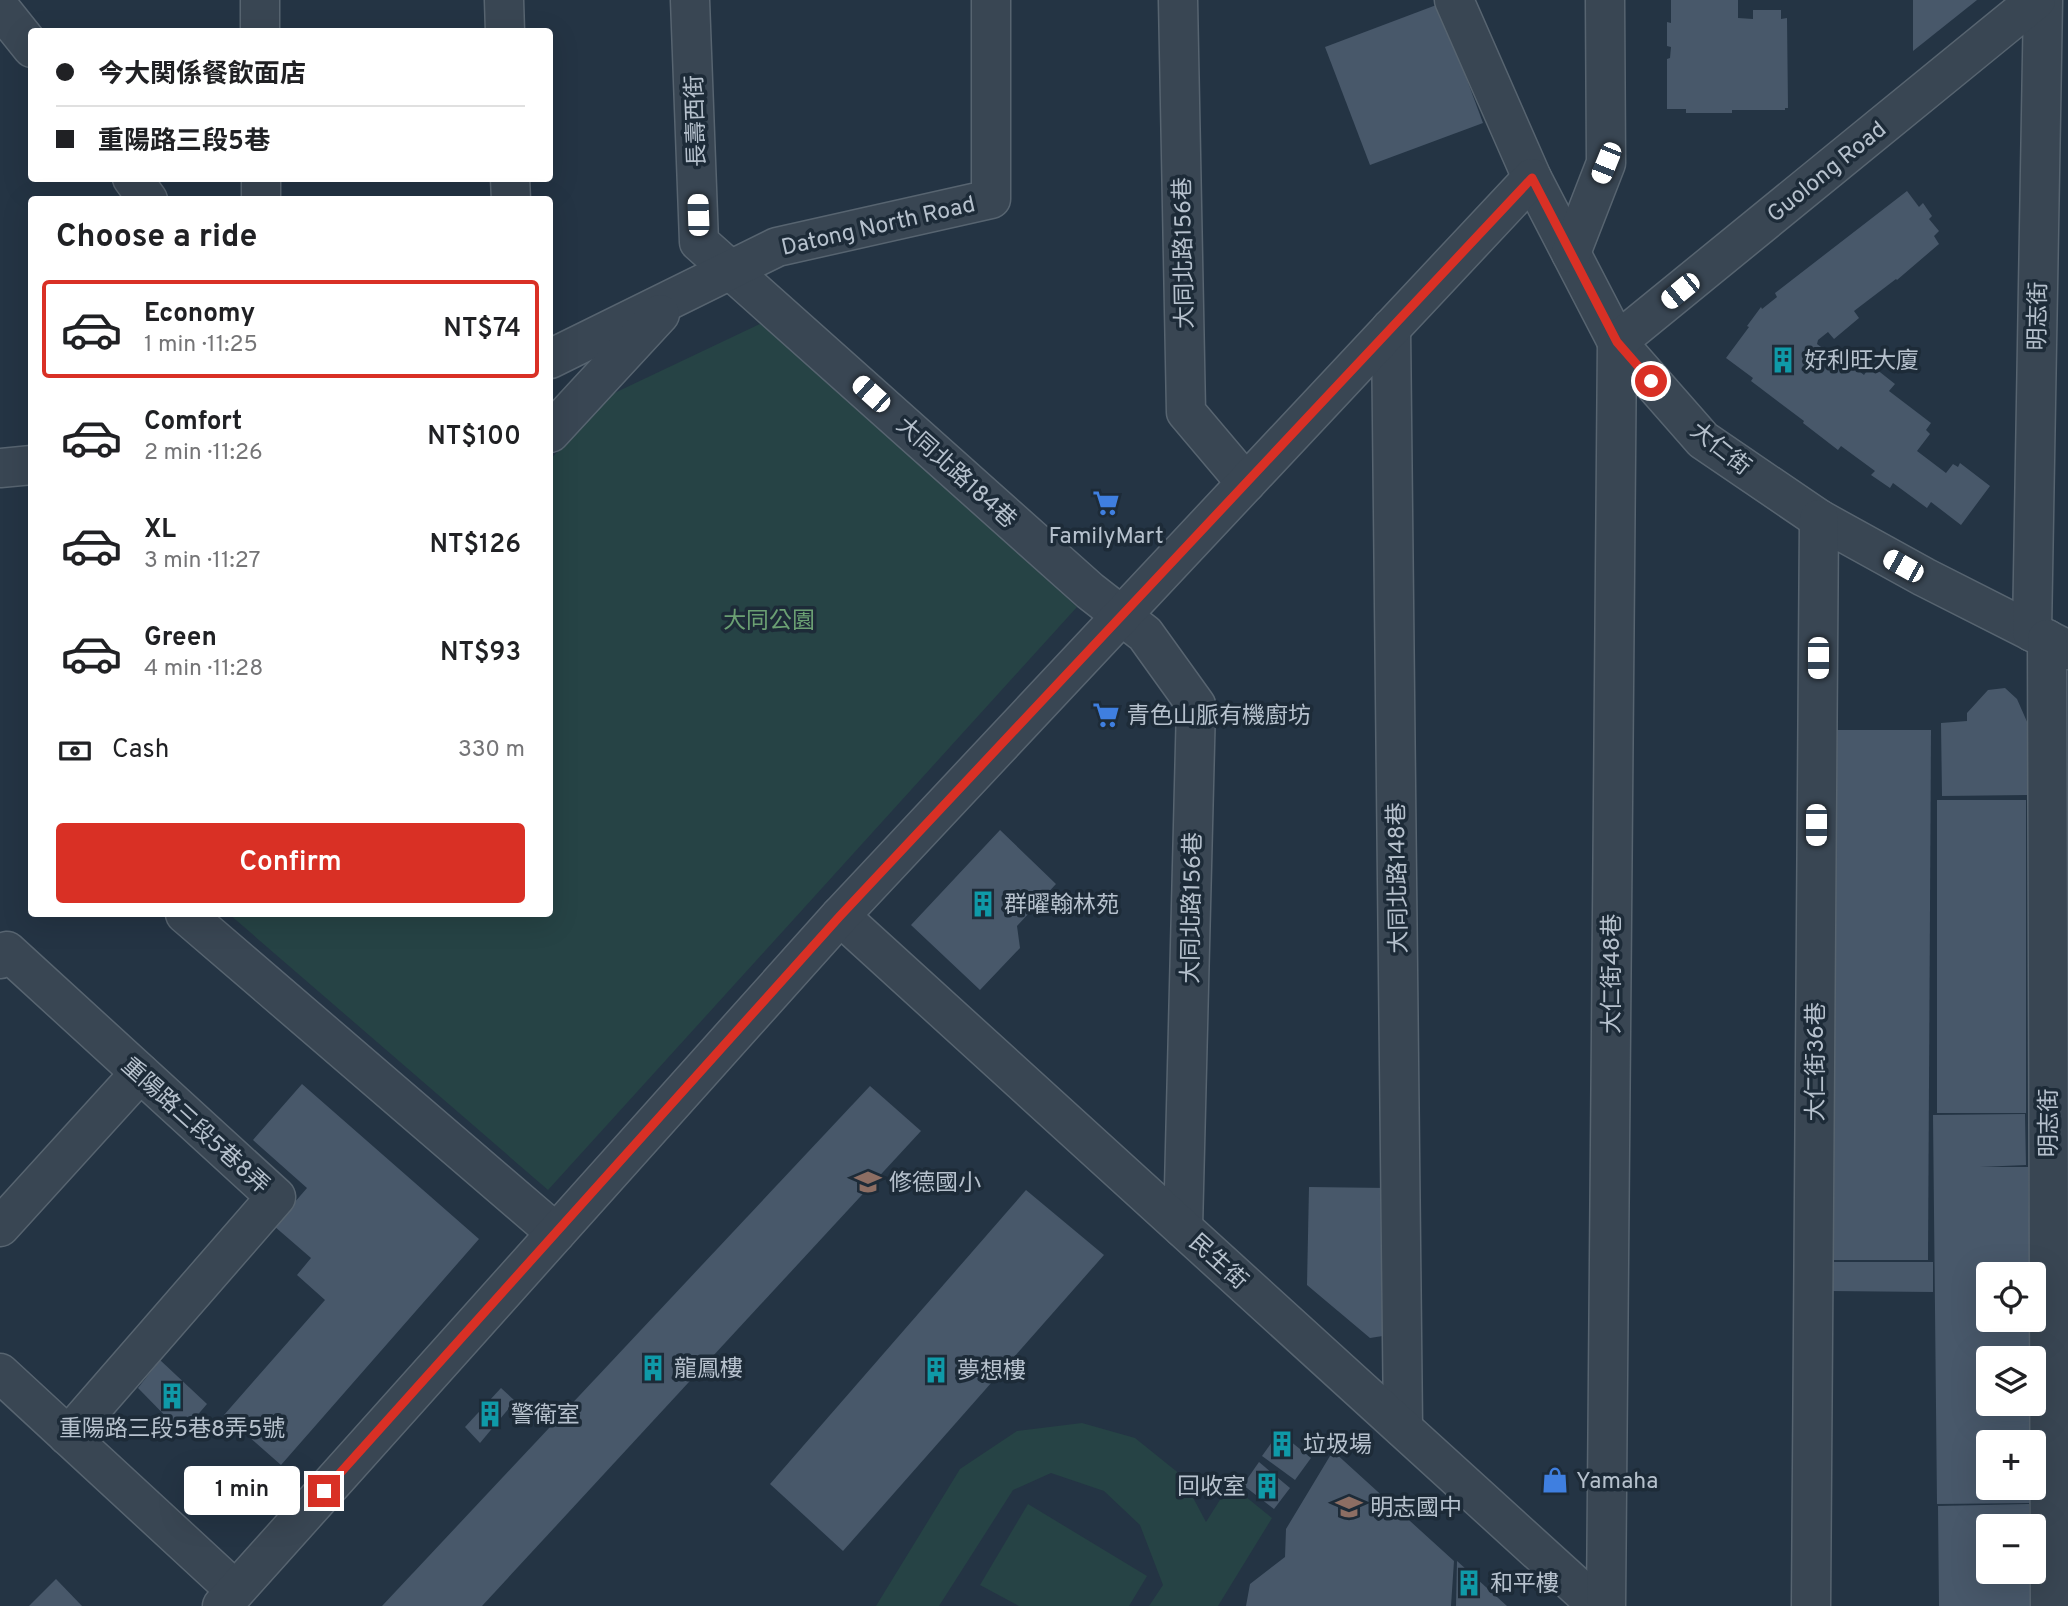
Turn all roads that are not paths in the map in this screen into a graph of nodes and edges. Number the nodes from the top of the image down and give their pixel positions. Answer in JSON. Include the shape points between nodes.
{"nodes":[{"id":1,"x":260,"y":0,"type":"edge"},
{"id":2,"x":504,"y":0,"type":"edge"},
{"id":3,"x":690,"y":0,"type":"edge"},
{"id":4,"x":991,"y":0,"type":"edge"},
{"id":5,"x":1178,"y":0,"type":"edge"},
{"id":6,"x":1454,"y":0,"type":"edge"},
{"id":7,"x":1605,"y":0,"type":"edge"},
{"id":8,"x":2036,"y":0,"type":"edge"},
{"id":9,"x":2043,"y":0,"type":"edge"},
{"id":10,"x":10,"y":11,"type":"edge"},
{"id":11,"x":260,"y":28,"type":"edge"},
{"id":12,"x":505,"y":28,"type":"edge"},
{"id":13,"x":28,"y":41,"type":"edge"},
{"id":14,"x":1532,"y":178,"type":"junction"},
{"id":15,"x":1571,"y":253,"type":"junction"},
{"id":16,"x":731,"y":269,"type":"junction"},
{"id":17,"x":674,"y":298,"type":"junction"},
{"id":18,"x":1391,"y":328,"type":"junction"},
{"id":19,"x":1617,"y":342,"type":"junction"},
{"id":20,"x":553,"y":358,"type":"edge"},
{"id":21,"x":553,"y":430,"type":"edge"},
{"id":22,"x":28,"y":465,"type":"edge"},
{"id":23,"x":0,"y":468,"type":"edge"},
{"id":24,"x":1246,"y":483,"type":"junction"},
{"id":25,"x":1819,"y":519,"type":"junction"},
{"id":26,"x":1122,"y":616,"type":"junction"},
{"id":27,"x":2049,"y":640,"type":"edge"},
{"id":28,"x":840,"y":916,"type":"junction"},
{"id":29,"x":189,"y":917,"type":"edge"},
{"id":30,"x":4,"y":955,"type":"edge"},
{"id":31,"x":140,"y":1073,"type":"junction"},
{"id":32,"x":0,"y":1227,"type":"edge"},
{"id":33,"x":1183,"y":1228,"type":"junction"},
{"id":34,"x":556,"y":1233,"type":"junction"},
{"id":35,"x":0,"y":1373,"type":"edge"},
{"id":36,"x":1403,"y":1428,"type":"junction"},
{"id":37,"x":68,"y":1436,"type":"junction"},
{"id":38,"x":229,"y":1598,"type":"edge"},
{"id":39,"x":1598,"y":1606,"type":"edge"},
{"id":40,"x":1606,"y":1606,"type":"edge"},
{"id":41,"x":1811,"y":1606,"type":"edge"},
{"id":42,"x":2050,"y":1606,"type":"edge"}],
"edges":[{"from":1,"to":11,"type":"street"},
{"from":2,"to":12,"type":"street"},
{"from":3,"to":16,"type":"street","name":"長壽西街","via":[[699,242]]},
{"from":4,"to":16,"type":"street","name":"Datong North Road","via":[[991,199],[777,247]]},
{"from":5,"to":24,"type":"street","name":"大同北路156巷","via":[[1186,412]]},
{"from":6,"to":14,"type":"street","name":"大仁街"},
{"from":7,"to":15,"type":"street","via":[[1606,163]]},
{"from":8,"to":19,"type":"street","name":"Guolong Road"},
{"from":9,"to":27,"type":"street","name":"明志街"},
{"from":10,"to":13,"type":"street"},
{"from":14,"to":15,"type":"street","name":"大仁街"},
{"from":14,"to":18,"type":"street"},
{"from":15,"to":19,"type":"street","name":"大仁街"},
{"from":16,"to":17,"type":"street","name":"Datong North Road"},
{"from":16,"to":26,"type":"street","name":"大同北路184巷"},
{"from":17,"to":20,"type":"street","name":"Datong North Road"},
{"from":17,"to":21,"type":"street"},
{"from":18,"to":24,"type":"street"},
{"from":18,"to":36,"type":"street","name":"大同北路148巷"},
{"from":19,"to":25,"type":"street","name":"大仁街","via":[[1703,440]]},
{"from":19,"to":40,"type":"street","name":"大仁街48巷"},
{"from":22,"to":23,"type":"street"},
{"from":24,"to":26,"type":"street"},
{"from":25,"to":27,"type":"street","name":"大仁街"},
{"from":25,"to":41,"type":"street","name":"大仁街36巷"},
{"from":26,"to":28,"type":"street"},
{"from":26,"to":33,"type":"street","name":"大同北路156巷","via":[[1145,634],[1196,705]]},
{"from":27,"to":42,"type":"street","name":"明志街"},
{"from":28,"to":33,"type":"street","name":"民生街"},
{"from":28,"to":34,"type":"street"},
{"from":29,"to":34,"type":"street"},
{"from":30,"to":31,"type":"street","name":"重陽路三段5巷8弄"},
{"from":31,"to":32,"type":"street"},
{"from":31,"to":37,"type":"street","name":"重陽路三段5巷8弄","via":[[276,1197]]},
{"from":33,"to":36,"type":"street","name":"民生街"},
{"from":34,"to":38,"type":"street"},
{"from":35,"to":37,"type":"street"},
{"from":36,"to":39,"type":"street","name":"民生街"},
{"from":37,"to":38,"type":"street"}]}
